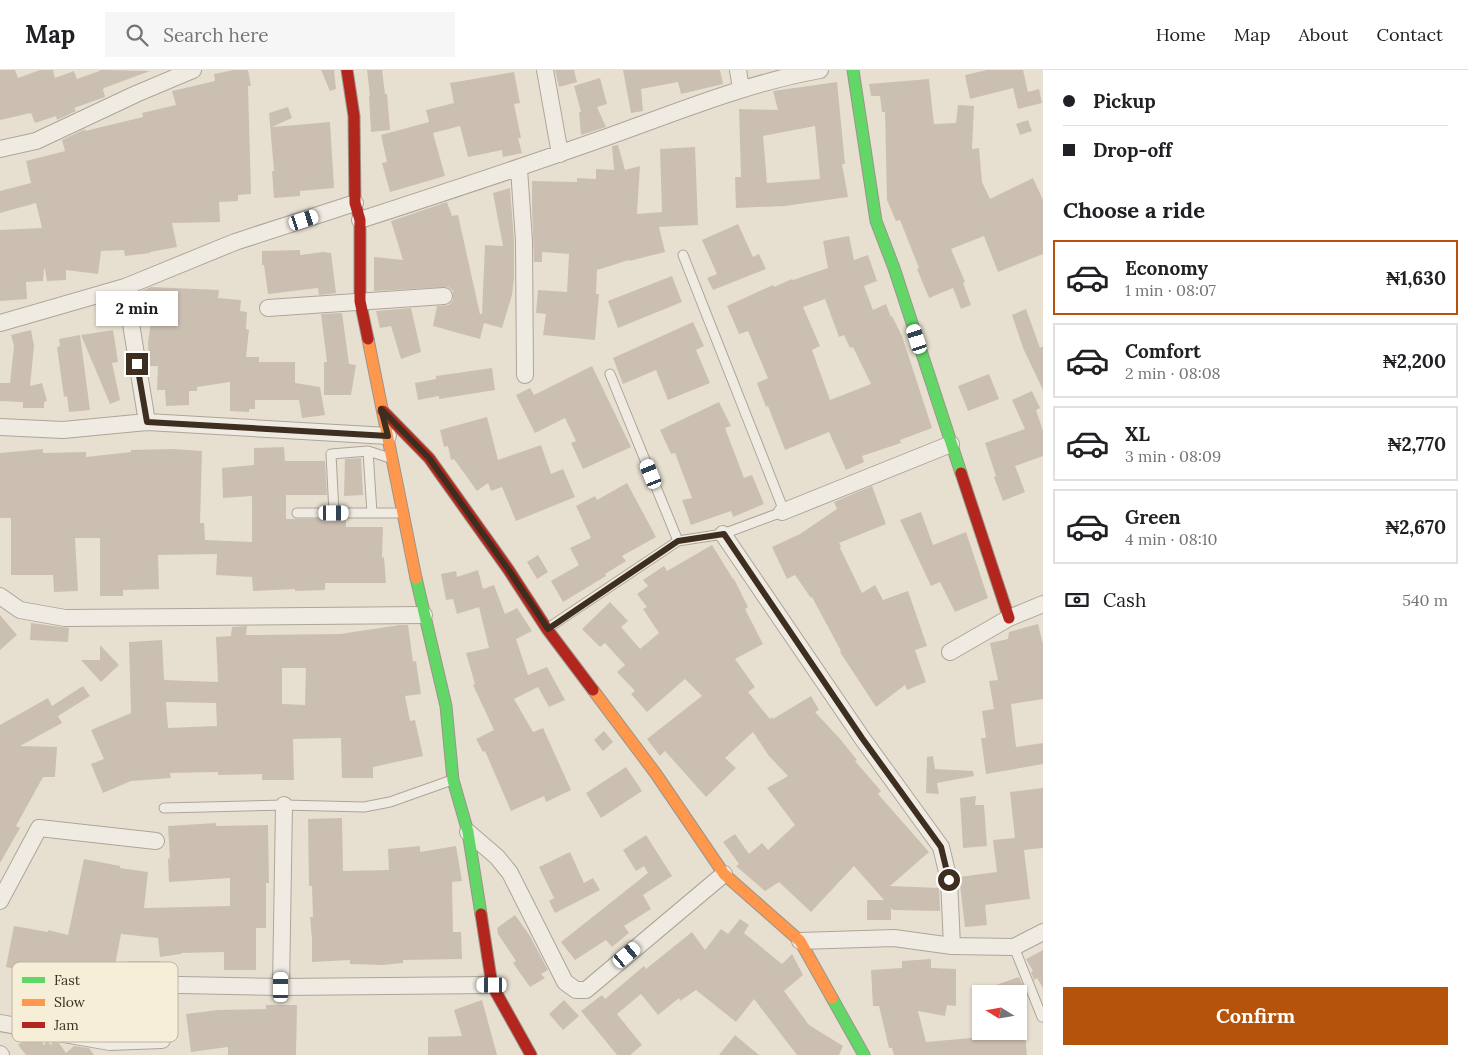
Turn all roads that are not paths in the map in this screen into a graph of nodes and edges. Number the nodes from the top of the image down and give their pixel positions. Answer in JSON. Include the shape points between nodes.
{"nodes":[{"id":1,"x":193,"y":70,"type":"edge"},
{"id":2,"x":347,"y":70,"type":"edge"},
{"id":3,"x":545,"y":70,"type":"edge"},
{"id":4,"x":738,"y":70,"type":"edge"},
{"id":5,"x":820,"y":70,"type":"edge"},
{"id":6,"x":853,"y":70,"type":"edge"},
{"id":7,"x":741,"y":89,"type":"junction"},
{"id":8,"x":0,"y":149,"type":"edge"},
{"id":9,"x":560,"y":154,"type":"junction"},
{"id":10,"x":519,"y":169,"type":"junction"},
{"id":11,"x":355,"y":203,"type":"junction"},
{"id":12,"x":360,"y":220,"type":"junction"},
{"id":13,"x":684,"y":255,"type":"dead end"},
{"id":14,"x":125,"y":287,"type":"junction"},
{"id":15,"x":444,"y":296,"type":"dead end"},
{"id":16,"x":360,"y":300,"type":"junction"},
{"id":17,"x":268,"y":308,"type":"dead end"},
{"id":18,"x":0,"y":324,"type":"edge"},
{"id":19,"x":525,"y":374,"type":"dead end"},
{"id":20,"x":610,"y":374,"type":"dead end"},
{"id":21,"x":381,"y":409,"type":"junction"},
{"id":22,"x":147,"y":422,"type":"junction"},
{"id":23,"x":0,"y":427,"type":"edge"},
{"id":24,"x":388,"y":436,"type":"junction"},
{"id":25,"x":951,"y":444,"type":"junction"},
{"id":26,"x":368,"y":451,"type":"junction"},
{"id":27,"x":393,"y":459,"type":"junction"},
{"id":28,"x":782,"y":512,"type":"junction"},
{"id":29,"x":297,"y":513,"type":"dead end"},
{"id":30,"x":334,"y":513,"type":"junction"},
{"id":31,"x":372,"y":513,"type":"junction"},
{"id":32,"x":404,"y":513,"type":"junction"},
{"id":33,"x":724,"y":534,"type":"junction"},
{"id":34,"x":678,"y":541,"type":"junction"},
{"id":35,"x":0,"y":596,"type":"edge"},
{"id":36,"x":1043,"y":604,"type":"edge"},
{"id":37,"x":424,"y":616,"type":"junction"},
{"id":38,"x":1009,"y":618,"type":"junction"},
{"id":39,"x":548,"y":629,"type":"junction"},
{"id":40,"x":950,"y":652,"type":"dead end"},
{"id":41,"x":453,"y":780,"type":"junction"},
{"id":42,"x":284,"y":805,"type":"junction"},
{"id":43,"x":164,"y":808,"type":"dead end"},
{"id":44,"x":468,"y":832,"type":"junction"},
{"id":45,"x":156,"y":841,"type":"dead end"},
{"id":46,"x":724,"y":874,"type":"junction"},
{"id":47,"x":0,"y":901,"type":"edge"},
{"id":48,"x":1043,"y":932,"type":"edge"},
{"id":49,"x":800,"y":942,"type":"junction"},
{"id":50,"x":952,"y":946,"type":"junction"},
{"id":51,"x":1014,"y":947,"type":"junction"},
{"id":52,"x":179,"y":985,"type":"dead end"},
{"id":53,"x":492,"y":985,"type":"junction"},
{"id":54,"x":281,"y":987,"type":"junction"},
{"id":55,"x":1042,"y":1017,"type":"edge"},
{"id":56,"x":531,"y":1055,"type":"edge"},
{"id":57,"x":864,"y":1055,"type":"edge"}],
"edges":[{"from":1,"to":8,"type":"street","via":[[36,141]]},
{"from":2,"to":11,"type":"street","via":[[354,116]]},
{"from":3,"to":9,"type":"street"},
{"from":4,"to":7,"type":"street"},
{"from":5,"to":7,"type":"street"},
{"from":6,"to":25,"type":"street","via":[[876,221]]},
{"from":7,"to":9,"type":"street"},
{"from":9,"to":10,"type":"street"},
{"from":10,"to":12,"type":"street"},
{"from":10,"to":19,"type":"street","via":[[524,241]]},
{"from":11,"to":12,"type":"street"},
{"from":11,"to":14,"type":"street","via":[[235,242]]},
{"from":12,"to":16,"type":"street"},
{"from":13,"to":28,"type":"lane"},
{"from":14,"to":18,"type":"street"},
{"from":14,"to":22,"type":"street"},
{"from":15,"to":16,"type":"street"},
{"from":16,"to":17,"type":"street"},
{"from":16,"to":21,"type":"street"},
{"from":20,"to":34,"type":"lane"},
{"from":21,"to":24,"type":"street"},
{"from":21,"to":39,"type":"street","via":[[429,458]]},
{"from":22,"to":23,"type":"street","via":[[63,430]]},
{"from":22,"to":24,"type":"street"},
{"from":24,"to":27,"type":"street"},
{"from":25,"to":28,"type":"street"},
{"from":25,"to":38,"type":"street"},
{"from":26,"to":27,"type":"lane"},
{"from":26,"to":30,"type":"lane","via":[[331,454]]},
{"from":26,"to":31,"type":"lane"},
{"from":27,"to":32,"type":"street"},
{"from":28,"to":33,"type":"lane"},
{"from":29,"to":30,"type":"lane"},
{"from":30,"to":31,"type":"lane"},
{"from":31,"to":32,"type":"lane"},
{"from":32,"to":37,"type":"street"},
{"from":33,"to":34,"type":"lane"},
{"from":33,"to":50,"type":"street","via":[[862,738],[941,847],[949,880]]},
{"from":34,"to":39,"type":"lane"},
{"from":35,"to":37,"type":"street","via":[[20,610],[65,618]]},
{"from":36,"to":38,"type":"street"},
{"from":37,"to":41,"type":"street","via":[[446,706]]},
{"from":38,"to":40,"type":"street"},
{"from":39,"to":46,"type":"street","via":[[656,774]]},
{"from":41,"to":42,"type":"lane","via":[[390,802],[364,807]]},
{"from":41,"to":44,"type":"street"},
{"from":42,"to":43,"type":"lane"},
{"from":42,"to":54,"type":"street"},
{"from":44,"to":46,"type":"street","via":[[497,856],[510,873],[565,982],[576,990],[586,990]]},
{"from":44,"to":53,"type":"street"},
{"from":45,"to":47,"type":"street","via":[[39,828]]},
{"from":46,"to":49,"type":"street"},
{"from":48,"to":51,"type":"street"},
{"from":49,"to":50,"type":"street","via":[[894,938]]},
{"from":49,"to":57,"type":"street"},
{"from":50,"to":51,"type":"street"},
{"from":51,"to":55,"type":"lane"},
{"from":52,"to":54,"type":"street"},
{"from":53,"to":54,"type":"street"},
{"from":53,"to":56,"type":"street"}]}
